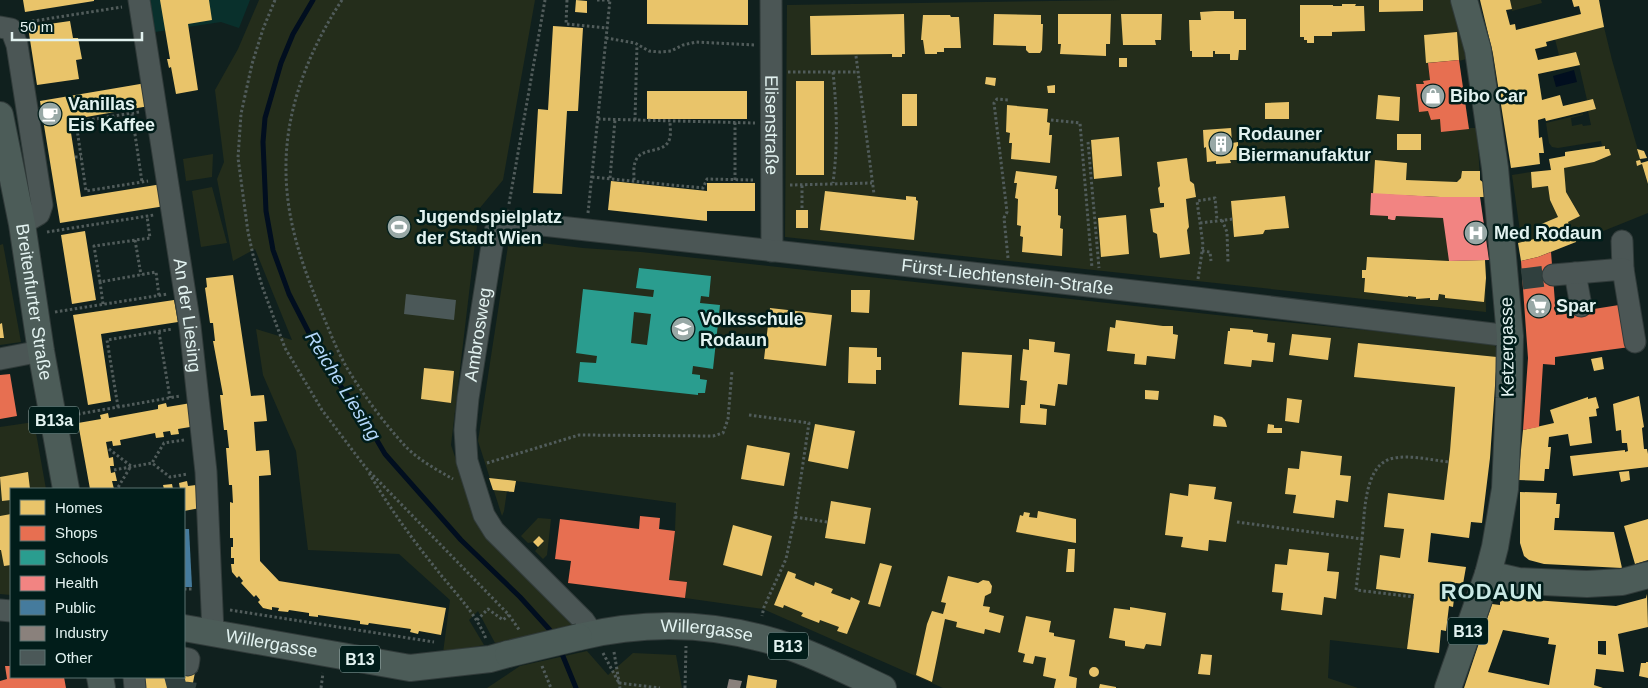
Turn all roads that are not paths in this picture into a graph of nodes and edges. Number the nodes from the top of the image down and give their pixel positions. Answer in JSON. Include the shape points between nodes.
{"nodes":[{"id":1,"x":771,"y":0,"type":"edge"},
{"id":2,"x":1464,"y":0,"type":"edge"},
{"id":3,"x":130,"y":4,"type":"edge"},
{"id":4,"x":0,"y":27,"type":"edge"},
{"id":5,"x":0,"y":116,"type":"edge"},
{"id":6,"x":6,"y":169,"type":"edge"},
{"id":7,"x":506,"y":221,"type":"joint"},
{"id":8,"x":30,"y":229,"type":"junction"},
{"id":9,"x":1622,"y":241,"type":"dead end"},
{"id":10,"x":772,"y":251,"type":"junction"},
{"id":11,"x":1623,"y":269,"type":"junction"},
{"id":12,"x":1575,"y":273,"type":"junction"},
{"id":13,"x":1553,"y":275,"type":"tunnel mouth"},
{"id":14,"x":1581,"y":306,"type":"dead end"},
{"id":15,"x":1510,"y":336,"type":"junction"},
{"id":16,"x":1635,"y":342,"type":"dead end"},
{"id":17,"x":41,"y":351,"type":"junction"},
{"id":18,"x":0,"y":359,"type":"edge"},
{"id":19,"x":66,"y":488,"type":"edge"},
{"id":20,"x":1488,"y":574,"type":"junction"},
{"id":21,"x":1648,"y":574,"type":"edge"},
{"id":22,"x":185,"y":628,"type":"edge"},
{"id":23,"x":213,"y":632,"type":"junction"},
{"id":24,"x":595,"y":639,"type":"junction"},
{"id":25,"x":883,"y":688,"type":"edge"},
{"id":26,"x":1448,"y":688,"type":"edge"}],
"edges":[{"from":1,"to":10,"type":"street","name":"Elisenstraße"},
{"from":2,"to":15,"type":"main road","name":"Ketzergasse","via":[[1478,50],[1514,280]]},
{"from":3,"to":23,"type":"street","name":"An der Liesing","via":[[166,179],[190,326],[206,472]]},
{"from":4,"to":8,"type":"street","via":[[11,28],[17,45],[42,205]]},
{"from":5,"to":6,"type":"main road","name":"Breitenfurter Straße","number":"B13a"},
{"from":6,"to":8,"type":"main road","name":"Breitenfurter Straße","number":"B13a"},
{"from":7,"to":10,"type":"street","name":"Fürst-Liechtenstein-Straße"},
{"from":7,"to":24,"type":"street","name":"Ambrosweg","via":[[496,228],[493,239],[468,398],[467,461],[484,515],[494,531],[584,621]]},
{"from":8,"to":17,"type":"main road","name":"Breitenfurter Straße","number":"B13a"},
{"from":9,"to":11,"type":"street"},
{"from":10,"to":15,"type":"street","name":"Fürst-Liechtenstein-Straße"},
{"from":11,"to":12,"type":"street"},
{"from":11,"to":16,"type":"street"},
{"from":12,"to":13,"type":"street"},
{"from":12,"to":14,"type":"street"},
{"from":15,"to":20,"type":"main road","name":"Ketzergasse","via":[[1505,489]]},
{"from":17,"to":18,"type":"street"},
{"from":17,"to":19,"type":"main road","name":"Breitenfurter Straße","number":"B13a"},
{"from":20,"to":21,"type":"main road","via":[[1518,581],[1587,584],[1622,582]]},
{"from":20,"to":26,"type":"main road","name":"Ketzergasse","number":"B13"},
{"from":22,"to":23,"type":"main road","name":"Willergasse","number":"B13"},
{"from":23,"to":24,"type":"main road","name":"Willergasse","number":"B13","bridge":true,"via":[[410,668]]},
{"from":24,"to":25,"type":"main road","name":"Willergasse","number":"B13","via":[[620,629],[686,625],[720,628],[798,649]]}]}
